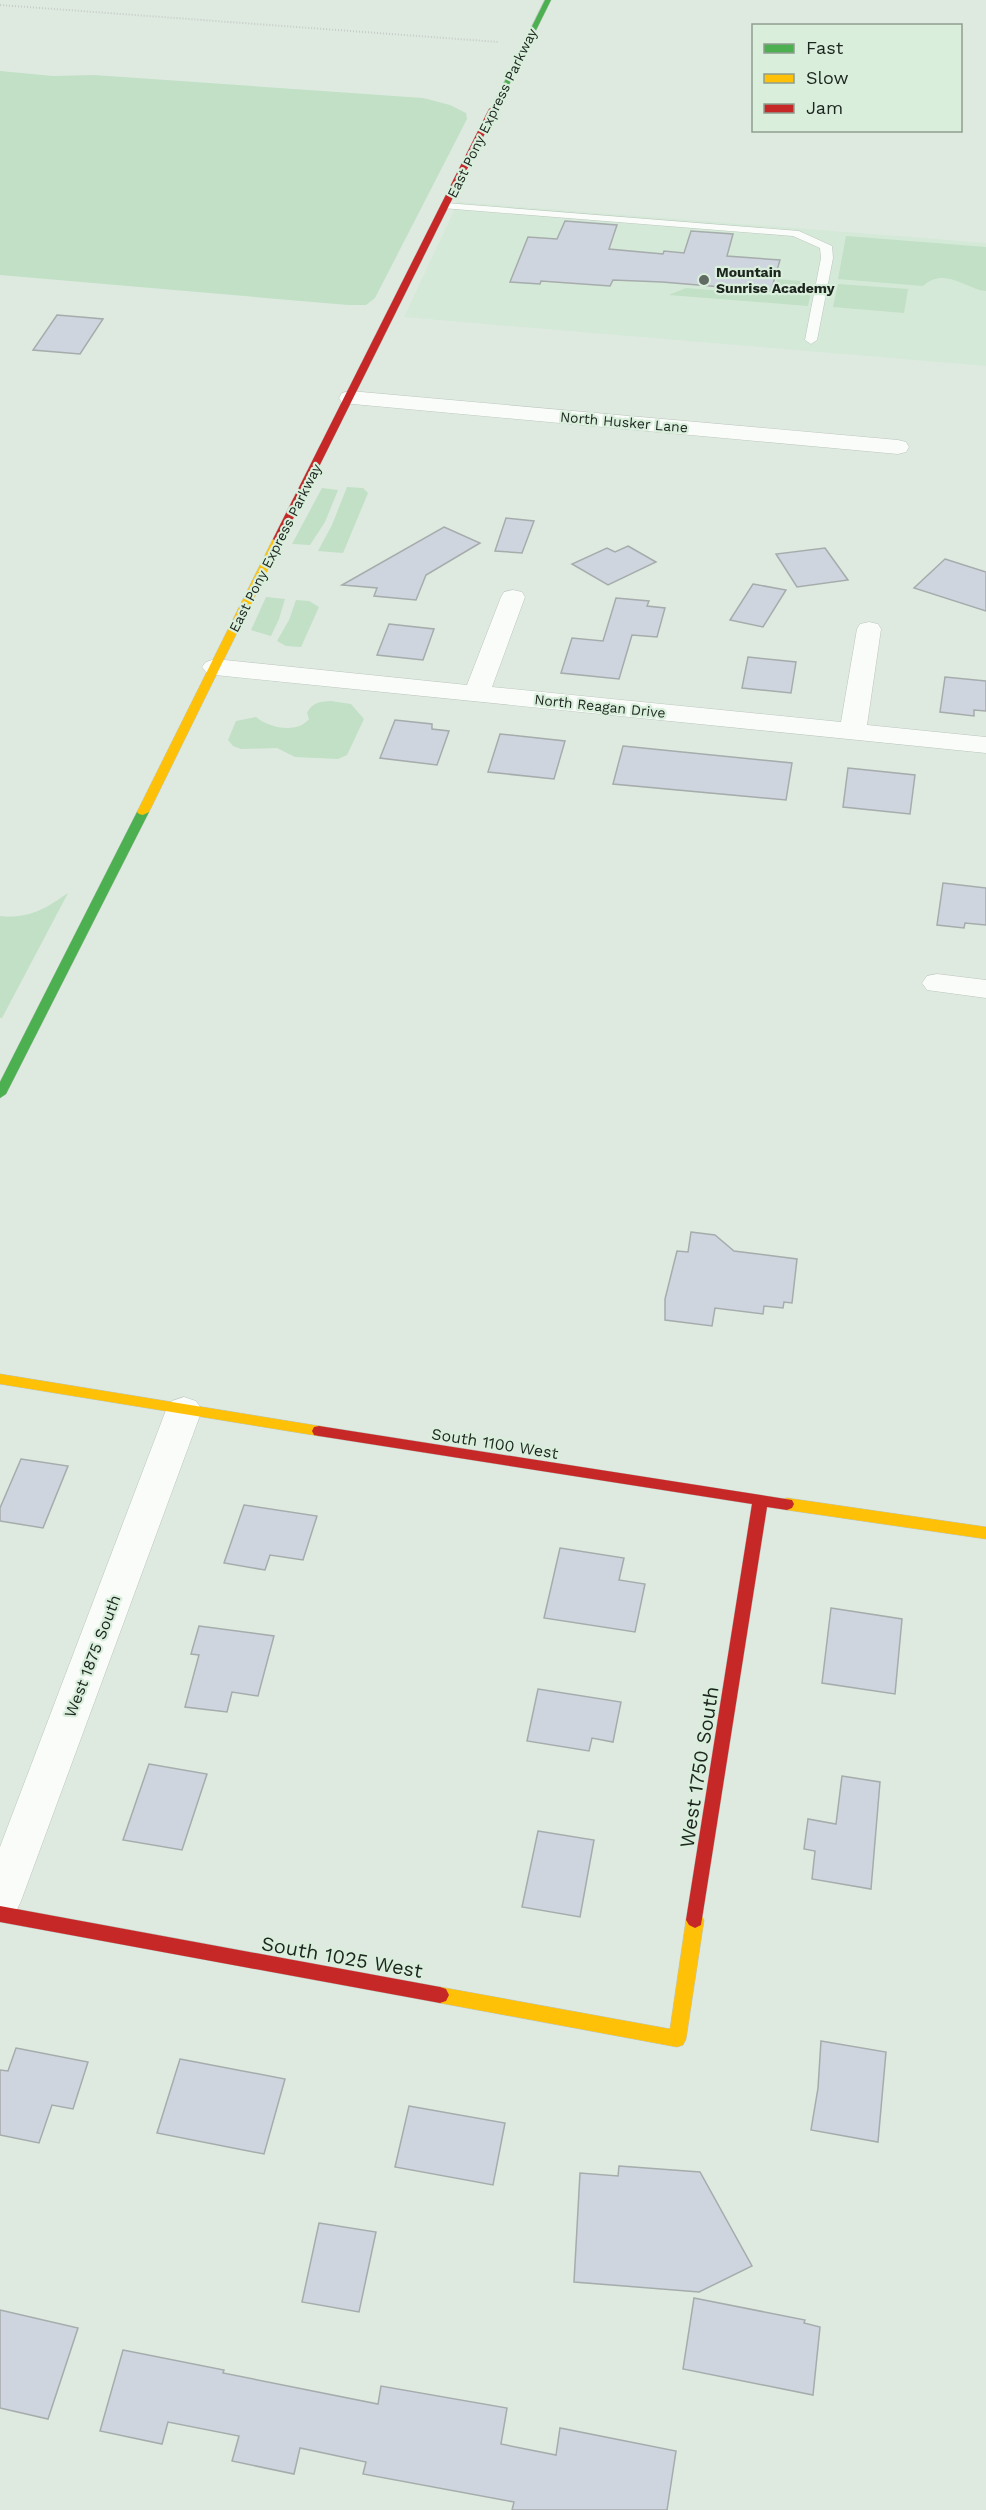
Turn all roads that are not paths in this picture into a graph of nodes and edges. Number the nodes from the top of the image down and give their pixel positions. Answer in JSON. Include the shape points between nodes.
{"nodes":[{"id":1,"x":548,"y":0,"type":"edge"},
{"id":2,"x":446,"y":206,"type":"junction"},
{"id":3,"x":811,"y":340,"type":"dead end"},
{"id":4,"x":350,"y":398,"type":"junction"},
{"id":5,"x":898,"y":447,"type":"dead end"},
{"id":6,"x":513,"y":597,"type":"dead end"},
{"id":7,"x":869,"y":629,"type":"dead end"},
{"id":8,"x":215,"y":667,"type":"junction"},
{"id":9,"x":477,"y":693,"type":"junction"},
{"id":10,"x":853,"y":731,"type":"junction"},
{"id":11,"x":986,"y":745,"type":"edge"},
{"id":12,"x":937,"y":983,"type":"dead end"},
{"id":13,"x":986,"y":989,"type":"edge"},
{"id":14,"x":0,"y":1094,"type":"edge"},
{"id":15,"x":0,"y":1379,"type":"edge"},
{"id":16,"x":184,"y":1410,"type":"junction"},
{"id":17,"x":760,"y":1501,"type":"junction"},
{"id":18,"x":986,"y":1533,"type":"edge"},
{"id":19,"x":0,"y":1901,"type":"edge"},
{"id":20,"x":0,"y":1914,"type":"edge"},
{"id":21,"x":678,"y":2039,"type":"joint"}],
"edges":[{"from":1,"to":2,"type":"street","name":"East Pony Express Parkway"},
{"from":2,"to":3,"type":"lane","via":[[795,233],[810,238],[826,246],[827,258]]},
{"from":2,"to":4,"type":"street","name":"East Pony Express Parkway"},
{"from":4,"to":5,"type":"street","name":"North Husker Lane"},
{"from":4,"to":8,"type":"street","name":"East Pony Express Parkway"},
{"from":6,"to":9,"type":"street"},
{"from":7,"to":10,"type":"street"},
{"from":8,"to":9,"type":"street","name":"North Reagan Drive"},
{"from":8,"to":14,"type":"street","name":"East Pony Express Parkway"},
{"from":9,"to":10,"type":"street","name":"North Reagan Drive"},
{"from":10,"to":11,"type":"street","name":"North Reagan Drive"},
{"from":12,"to":13,"type":"street"},
{"from":15,"to":16,"type":"street","name":"South 1100 West"},
{"from":16,"to":17,"type":"street","name":"South 1100 West"},
{"from":16,"to":19,"type":"street","name":"West 1875 South"},
{"from":17,"to":18,"type":"street","name":"South 1100 West"},
{"from":17,"to":21,"type":"street","name":"West 1750 South"},
{"from":20,"to":21,"type":"street","name":"South 1025 West"}]}
